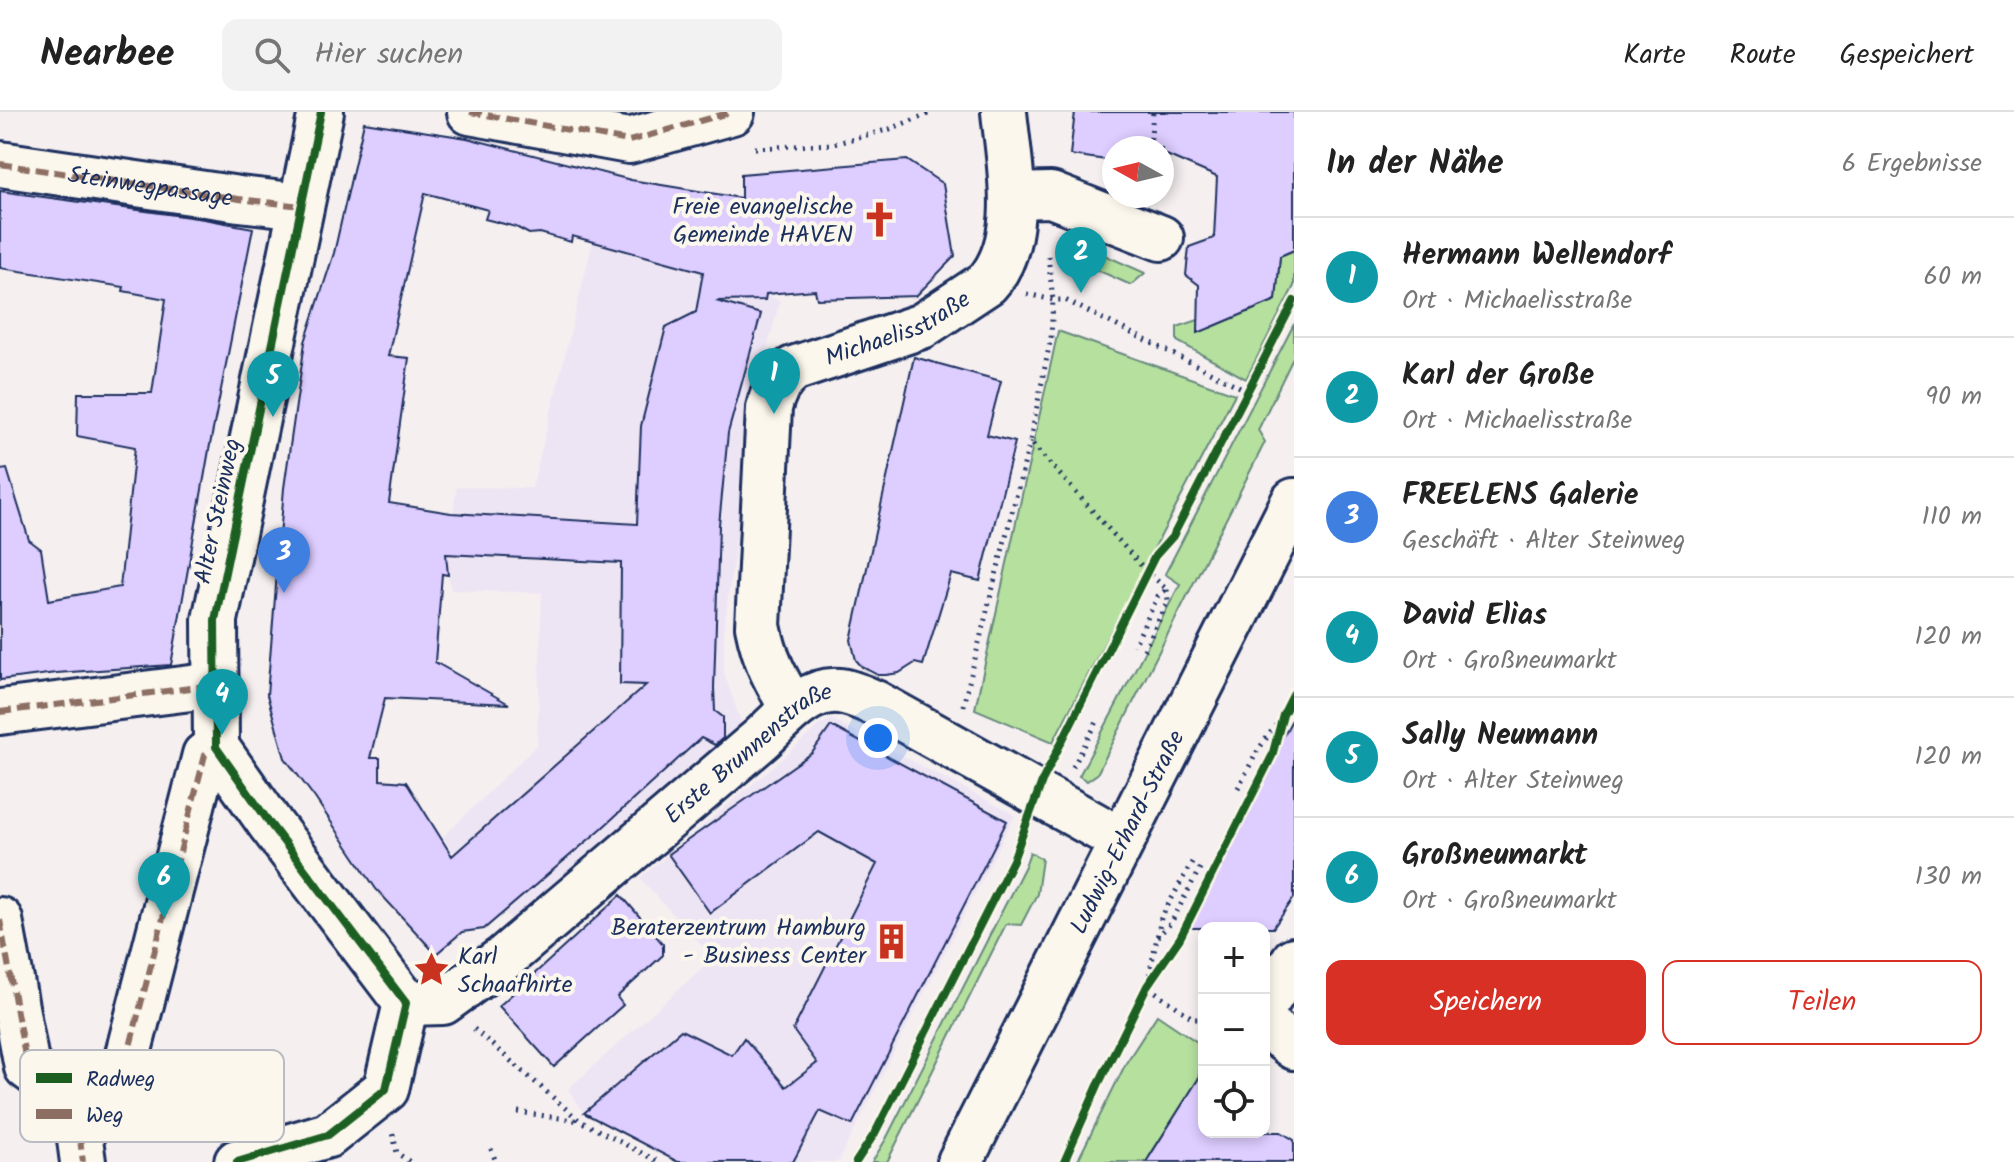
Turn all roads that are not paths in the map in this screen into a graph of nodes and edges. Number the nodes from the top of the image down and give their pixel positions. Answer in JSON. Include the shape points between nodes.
{"nodes":[{"id":1,"x":321,"y":112,"type":"edge"},
{"id":2,"x":470,"y":112,"type":"edge"},
{"id":3,"x":1004,"y":112,"type":"edge"},
{"id":4,"x":737,"y":130,"type":"edge"},
{"id":5,"x":0,"y":164,"type":"edge"},
{"id":6,"x":1027,"y":196,"type":"junction"},
{"id":7,"x":301,"y":206,"type":"junction"},
{"id":8,"x":1161,"y":238,"type":"dead end"},
{"id":9,"x":1294,"y":501,"type":"edge"},
{"id":10,"x":215,"y":685,"type":"junction"},
{"id":11,"x":793,"y":709,"type":"junction"},
{"id":12,"x":0,"y":712,"type":"edge"},
{"id":13,"x":216,"y":747,"type":"junction"},
{"id":14,"x":1121,"y":840,"type":"junction"},
{"id":15,"x":0,"y":920,"type":"edge"},
{"id":16,"x":1294,"y":960,"type":"edge"},
{"id":17,"x":1270,"y":997,"type":"edge"},
{"id":18,"x":425,"y":1003,"type":"junction"},
{"id":19,"x":1270,"y":1029,"type":"edge"},
{"id":20,"x":1294,"y":1047,"type":"edge"},
{"id":21,"x":24,"y":1050,"type":"edge"},
{"id":22,"x":129,"y":1050,"type":"edge"},
{"id":23,"x":80,"y":1142,"type":"edge"},
{"id":24,"x":83,"y":1162,"type":"edge"},
{"id":25,"x":237,"y":1162,"type":"edge"},
{"id":26,"x":960,"y":1162,"type":"edge"}],
"edges":[{"from":1,"to":7,"type":"street","name":"Alter Steinweg"},
{"from":2,"to":4,"type":"street","via":[[629,141]]},
{"from":3,"to":6,"type":"street","name":"Michaelisstraße"},
{"from":5,"to":7,"type":"street","name":"Steinwegpassage"},
{"from":6,"to":8,"type":"street","via":[[1051,195]]},
{"from":6,"to":11,"type":"street","name":"Michaelisstraße","via":[[987,283],[922,326],[793,369],[773,392],[758,626],[763,653]]},
{"from":7,"to":10,"type":"street","name":"Alter Steinweg","via":[[215,620]]},
{"from":9,"to":14,"type":"street","name":"Ludwig-Erhard-Straße"},
{"from":10,"to":12,"type":"street"},
{"from":10,"to":13,"type":"street","name":"Alter Steinweg"},
{"from":11,"to":14,"type":"street","name":"Erste Brunnenstraße","via":[[825,691],[875,703]]},
{"from":11,"to":18,"type":"street","name":"Erste Brunnenstraße","via":[[516,948]]},
{"from":13,"to":18,"type":"street","via":[[271,825]]},
{"from":13,"to":22,"type":"street","via":[[205,755]]},
{"from":14,"to":26,"type":"street","name":"Ludwig-Erhard-Straße"},
{"from":15,"to":21,"type":"street"},
{"from":16,"to":17,"type":"street"},
{"from":18,"to":25,"type":"street","via":[[386,1089],[328,1135]]},
{"from":19,"to":20,"type":"street"},
{"from":23,"to":24,"type":"street"}]}
